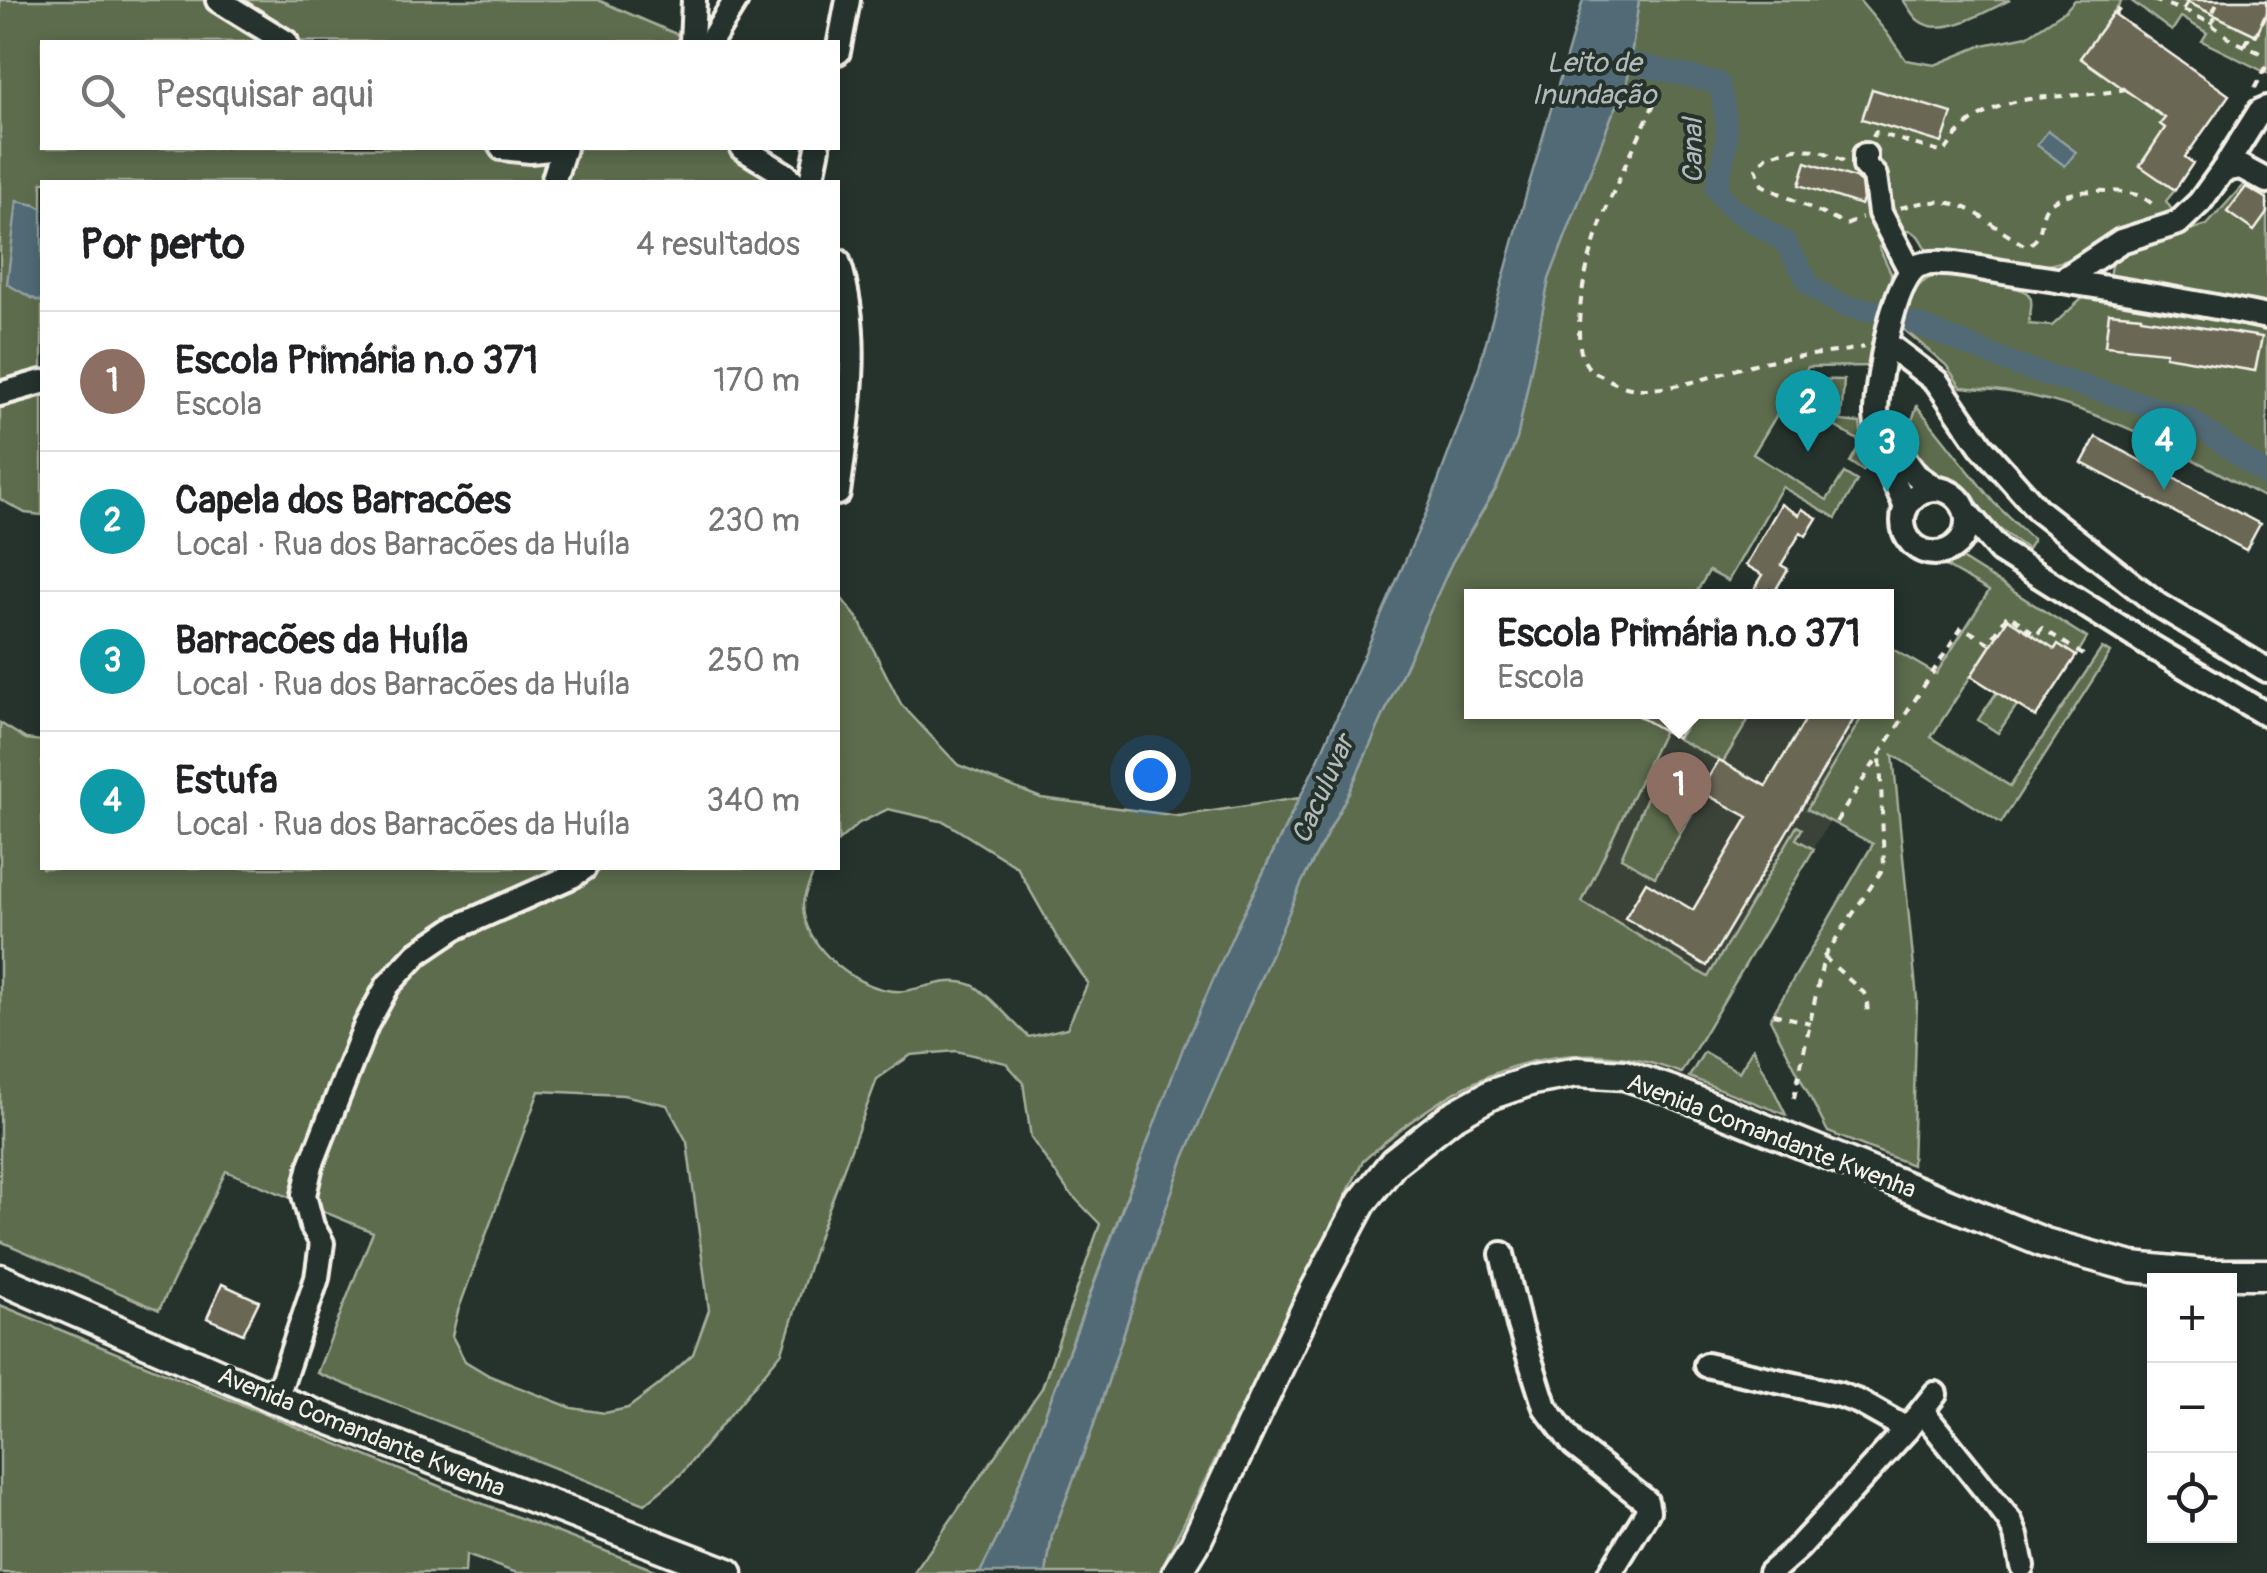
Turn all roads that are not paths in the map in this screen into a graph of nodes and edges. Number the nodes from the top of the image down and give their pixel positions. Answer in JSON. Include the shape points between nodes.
{"nodes":[{"id":1,"x":218,"y":0,"type":"edge"},
{"id":2,"x":694,"y":0,"type":"edge"},
{"id":3,"x":736,"y":0,"type":"edge"},
{"id":4,"x":848,"y":0,"type":"edge"},
{"id":5,"x":283,"y":40,"type":"edge"},
{"id":6,"x":692,"y":40,"type":"edge"},
{"id":7,"x":711,"y":40,"type":"edge"},
{"id":8,"x":840,"y":42,"type":"edge"},
{"id":9,"x":2267,"y":108,"type":"edge"},
{"id":10,"x":561,"y":150,"type":"edge"},
{"id":11,"x":747,"y":150,"type":"edge"},
{"id":12,"x":818,"y":150,"type":"edge"},
{"id":13,"x":1864,"y":155,"type":"road end"},
{"id":14,"x":2224,"y":170,"type":"junction"},
{"id":15,"x":553,"y":180,"type":"edge"},
{"id":16,"x":792,"y":180,"type":"edge"},
{"id":17,"x":811,"y":180,"type":"edge"},
{"id":18,"x":2267,"y":180,"type":"edge"},
{"id":19,"x":840,"y":268,"type":"edge"},
{"id":20,"x":1910,"y":270,"type":"junction"},
{"id":21,"x":2061,"y":281,"type":"junction"},
{"id":22,"x":2267,"y":317,"type":"edge"},
{"id":23,"x":1886,"y":342,"type":"junction"},
{"id":24,"x":40,"y":383,"type":"edge"},
{"id":25,"x":0,"y":394,"type":"edge"},
{"id":26,"x":1876,"y":415,"type":"junction"},
{"id":27,"x":840,"y":476,"type":"edge"},
{"id":28,"x":1936,"y":488,"type":"junction"},
{"id":29,"x":1906,"y":508,"type":"junction"},
{"id":30,"x":1968,"y":514,"type":"junction"},
{"id":31,"x":1950,"y":550,"type":"junction"},
{"id":32,"x":2000,"y":551,"type":"junction"},
{"id":33,"x":2267,"y":670,"type":"edge"},
{"id":34,"x":2267,"y":716,"type":"edge"},
{"id":35,"x":581,"y":870,"type":"edge"},
{"id":36,"x":1502,"y":1254,"type":"dead end"},
{"id":37,"x":2267,"y":1274,"type":"edge"},
{"id":38,"x":0,"y":1279,"type":"edge"},
{"id":39,"x":1706,"y":1365,"type":"dead end"},
{"id":40,"x":276,"y":1399,"type":"junction"},
{"id":41,"x":1921,"y":1411,"type":"junction"},
{"id":42,"x":2022,"y":1566,"type":"dead end"},
{"id":43,"x":728,"y":1573,"type":"edge"},
{"id":44,"x":1178,"y":1573,"type":"edge"},
{"id":45,"x":1610,"y":1573,"type":"edge"},
{"id":46,"x":1770,"y":1573,"type":"edge"}],
"edges":[{"from":1,"to":5,"type":"street"},
{"from":2,"to":6,"type":"street"},
{"from":3,"to":7,"type":"street"},
{"from":4,"to":8,"type":"street"},
{"from":9,"to":14,"type":"street"},
{"from":10,"to":15,"type":"street"},
{"from":11,"to":16,"type":"street"},
{"from":12,"to":17,"type":"street"},
{"from":13,"to":20,"type":"street","via":[[1875,176],[1880,213]]},
{"from":14,"to":18,"type":"street","via":[[2241,167]]},
{"from":14,"to":21,"type":"street","via":[[2178,223],[2121,241]]},
{"from":19,"to":27,"type":"street","via":[[851,337]]},
{"from":20,"to":21,"type":"street","via":[[1944,264]]},
{"from":20,"to":23,"type":"street"},
{"from":21,"to":22,"type":"street"},
{"from":23,"to":26,"type":"street"},
{"from":23,"to":33,"type":"street","via":[[1937,382],[2038,511],[2159,605]]},
{"from":24,"to":25,"type":"street"},
{"from":26,"to":28,"type":"street","via":[[1916,475]]},
{"from":26,"to":29,"type":"street","via":[[1881,448]]},
{"from":28,"to":29,"type":"street","via":[[1916,495]]},
{"from":28,"to":30,"type":"street","via":[[1956,496]]},
{"from":29,"to":31,"type":"street","via":[[1910,543],[1929,554]]},
{"from":30,"to":31,"type":"street","via":[[1965,536]]},
{"from":30,"to":32,"type":"street"},
{"from":31,"to":32,"type":"street"},
{"from":32,"to":34,"type":"street"},
{"from":35,"to":40,"type":"street","via":[[456,928],[388,984],[311,1164],[304,1195],[322,1243],[317,1278]]},
{"from":36,"to":45,"type":"street","via":[[1545,1407],[1574,1445],[1646,1501],[1648,1511]]},
{"from":37,"to":44,"type":"main road","name":"Avenida Comandante Kwenha","via":[[2132,1267],[2045,1243],[1624,1076],[1577,1072],[1533,1080],[1451,1117],[1394,1162],[1362,1202]]},
{"from":38,"to":40,"type":"main road","name":"Avenida Comandante Kwenha"},
{"from":39,"to":41,"type":"street"},
{"from":40,"to":43,"type":"main road","name":"Avenida Comandante Kwenha"},
{"from":41,"to":42,"type":"street","via":[[2010,1521]]},
{"from":41,"to":46,"type":"street"}]}
